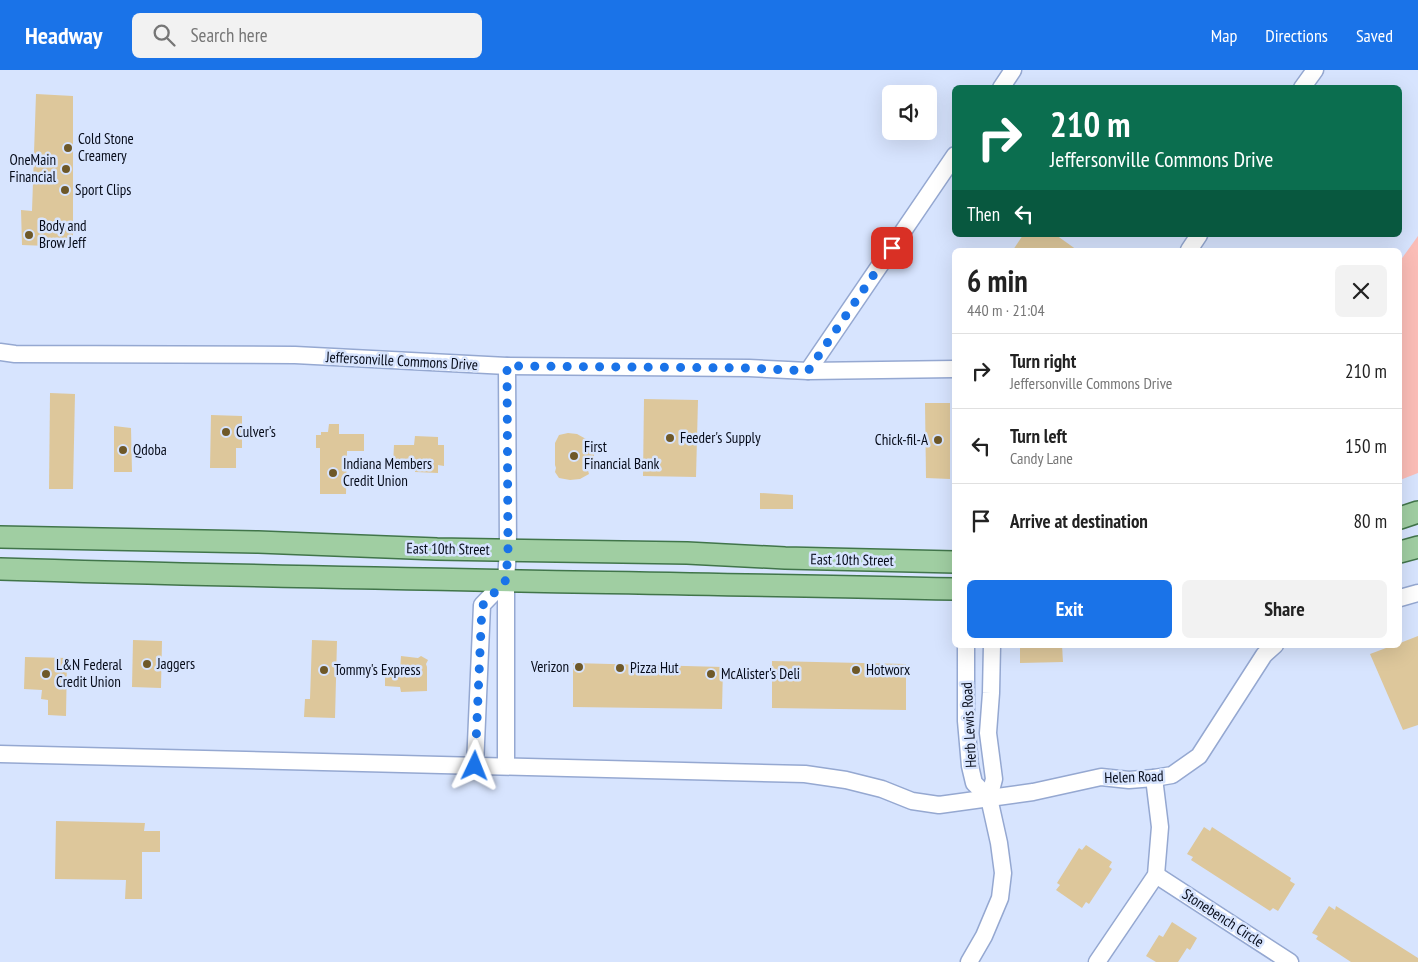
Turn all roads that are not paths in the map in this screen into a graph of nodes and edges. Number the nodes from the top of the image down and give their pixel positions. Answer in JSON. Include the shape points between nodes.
{"nodes":[{"id":1,"x":1014,"y":70,"type":"edge"},
{"id":2,"x":1315,"y":70,"type":"edge"},
{"id":3,"x":1003,"y":85,"type":"edge"},
{"id":4,"x":1304,"y":85,"type":"edge"},
{"id":5,"x":952,"y":158,"type":"edge"},
{"id":6,"x":1198,"y":237,"type":"edge"},
{"id":7,"x":1189,"y":248,"type":"edge"},
{"id":8,"x":0,"y":352,"type":"edge"},
{"id":9,"x":507,"y":366,"type":"junction"},
{"id":10,"x":952,"y":369,"type":"edge"},
{"id":11,"x":808,"y":371,"type":"junction"},
{"id":12,"x":1418,"y":512,"type":"edge"},
{"id":13,"x":1402,"y":517,"type":"edge"},
{"id":14,"x":0,"y":537,"type":"edge"},
{"id":15,"x":1418,"y":546,"type":"edge"},
{"id":16,"x":508,"y":550,"type":"junction"},
{"id":17,"x":1402,"y":551,"type":"edge"},
{"id":18,"x":952,"y":562,"type":"edge"},
{"id":19,"x":0,"y":568,"type":"edge"},
{"id":20,"x":506,"y":580,"type":"junction"},
{"id":21,"x":952,"y":589,"type":"edge"},
{"id":22,"x":1418,"y":593,"type":"edge"},
{"id":23,"x":1402,"y":597,"type":"edge"},
{"id":24,"x":966,"y":648,"type":"edge"},
{"id":25,"x":992,"y":648,"type":"edge"},
{"id":26,"x":1272,"y":648,"type":"edge"},
{"id":27,"x":0,"y":754,"type":"edge"},
{"id":28,"x":475,"y":766,"type":"junction"},
{"id":29,"x":506,"y":766,"type":"junction"},
{"id":30,"x":1154,"y":778,"type":"junction"},
{"id":31,"x":990,"y":798,"type":"junction"},
{"id":32,"x":1156,"y":875,"type":"junction"},
{"id":33,"x":969,"y":962,"type":"edge"},
{"id":34,"x":1097,"y":962,"type":"edge"},
{"id":35,"x":1290,"y":962,"type":"edge"}],
"edges":[{"from":1,"to":3,"type":"street"},
{"from":2,"to":4,"type":"street"},
{"from":5,"to":11,"type":"street"},
{"from":6,"to":7,"type":"street"},
{"from":8,"to":9,"type":"street","name":"Jeffersonville Commons Drive","via":[[295,355]]},
{"from":9,"to":11,"type":"street","name":"Jeffersonville Commons Drive"},
{"from":9,"to":16,"type":"street"},
{"from":10,"to":11,"type":"street","name":"Jeffersonville Commons Drive"},
{"from":12,"to":13,"type":"main road"},
{"from":14,"to":16,"type":"main road","name":"East 10th Street"},
{"from":15,"to":17,"type":"main road"},
{"from":16,"to":18,"type":"main road","name":"East 10th Street"},
{"from":16,"to":20,"type":"street"},
{"from":19,"to":20,"type":"main road","name":"East 10th Street"},
{"from":20,"to":21,"type":"main road","name":"East 10th Street"},
{"from":20,"to":28,"type":"street","via":[[482,606]]},
{"from":20,"to":29,"type":"street"},
{"from":22,"to":23,"type":"street"},
{"from":24,"to":31,"type":"street","name":"Herb Lewis Road","via":[[970,766],[974,783]]},
{"from":25,"to":31,"type":"street","name":"Herb Lewis Road","via":[[988,733],[994,779]]},
{"from":26,"to":30,"type":"street","name":"Helen Road","via":[[1199,756],[1172,775]]},
{"from":27,"to":28,"type":"street","name":"Helen Road"},
{"from":28,"to":29,"type":"street","name":"Helen Road"},
{"from":29,"to":31,"type":"street","name":"Helen Road","via":[[806,774],[846,780],[912,801],[940,805]]},
{"from":30,"to":31,"type":"street","name":"Helen Road","via":[[1101,777]]},
{"from":30,"to":32,"type":"street","via":[[1160,826]]},
{"from":31,"to":33,"type":"street","name":"Herb Lewis Road","via":[[1003,873],[1000,898]]},
{"from":32,"to":34,"type":"street"},
{"from":32,"to":35,"type":"street","name":"Stonebench Circle"}]}
